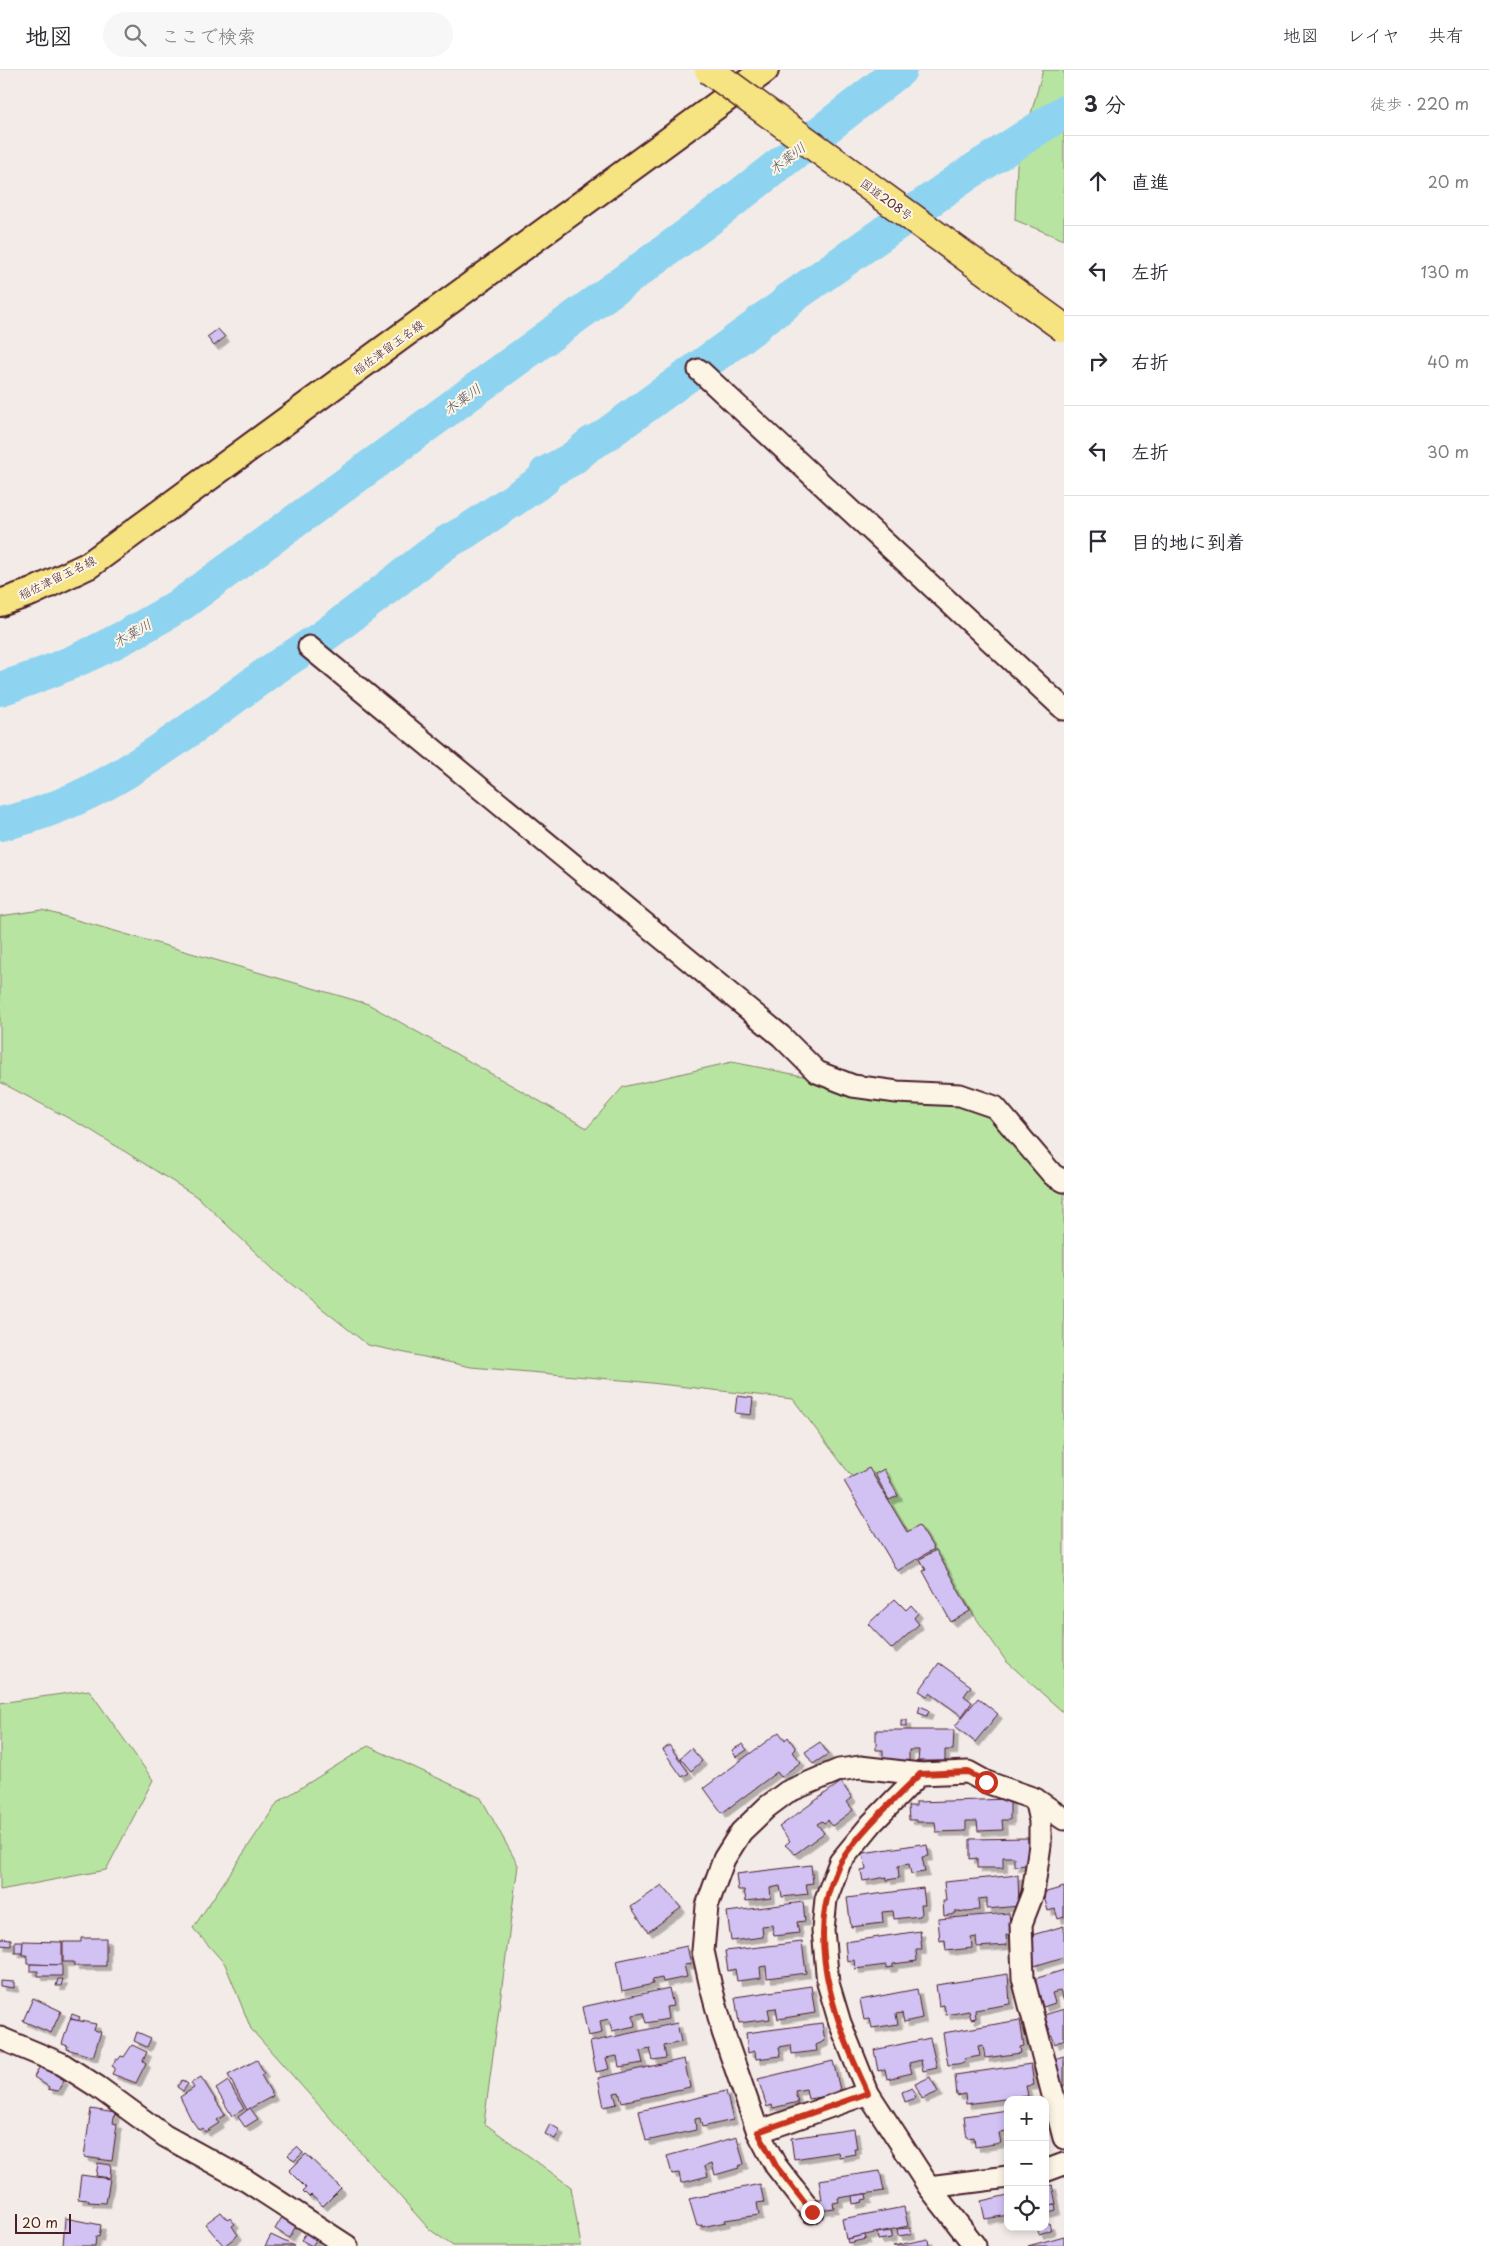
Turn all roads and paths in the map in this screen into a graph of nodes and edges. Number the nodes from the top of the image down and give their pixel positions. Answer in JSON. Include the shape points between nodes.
{"nodes":[{"id":1,"x":710,"y":70,"type":"edge"},
{"id":2,"x":765,"y":70,"type":"edge"},
{"id":3,"x":1064,"y":328,"type":"edge"},
{"id":4,"x":699,"y":370,"type":"dead end"},
{"id":5,"x":0,"y":603,"type":"edge"},
{"id":6,"x":309,"y":646,"type":"dead end"},
{"id":7,"x":1064,"y":709,"type":"edge"},
{"id":8,"x":1064,"y":1181,"type":"edge"},
{"id":9,"x":920,"y":1774,"type":"junction"},
{"id":10,"x":1035,"y":1798,"type":"junction"},
{"id":11,"x":1064,"y":1819,"type":"edge"},
{"id":12,"x":0,"y":2038,"type":"edge"},
{"id":13,"x":868,"y":2093,"type":"junction"},
{"id":14,"x":758,"y":2132,"type":"junction"},
{"id":15,"x":1064,"y":2138,"type":"edge"},
{"id":16,"x":1064,"y":2164,"type":"edge"},
{"id":17,"x":1049,"y":2170,"type":"edge"},
{"id":18,"x":1004,"y":2178,"type":"edge"},
{"id":19,"x":929,"y":2187,"type":"junction"},
{"id":20,"x":812,"y":2212,"type":"dead end"},
{"id":21,"x":347,"y":2246,"type":"edge"},
{"id":22,"x":975,"y":2246,"type":"edge"}],
"edges":[{"from":1,"to":3,"type":"highway","name":"国道208号","bridge":true},
{"from":2,"to":5,"type":"main road","name":"稲佐津留玉名線","via":[[89,564],[32,592]]},
{"from":4,"to":7,"type":"street"},
{"from":6,"to":8,"type":"street","via":[[781,1036],[817,1072],[853,1086],[897,1092],[960,1094],[995,1107],[1053,1175]]},
{"from":9,"to":10,"type":"street","via":[[968,1772],[986,1782]]},
{"from":9,"to":13,"type":"street","via":[[872,1823],[840,1862],[826,1899],[823,1930],[828,1983],[840,2024]]},
{"from":9,"to":14,"type":"street","via":[[860,1767],[839,1770],[787,1792],[741,1832],[724,1859],[707,1906],[703,1951],[723,2032]]},
{"from":10,"to":11,"type":"street"},
{"from":10,"to":15,"type":"street","via":[[1040,1821],[1040,1845],[1033,1893],[1021,1924],[1023,1978]]},
{"from":12,"to":21,"type":"street","via":[[62,2064],[165,2136],[248,2181]]},
{"from":13,"to":14,"type":"street"},
{"from":13,"to":19,"type":"street"},
{"from":14,"to":20,"type":"street","via":[[776,2166]]},
{"from":16,"to":17,"type":"street"},
{"from":18,"to":19,"type":"street"},
{"from":19,"to":22,"type":"street"}]}
